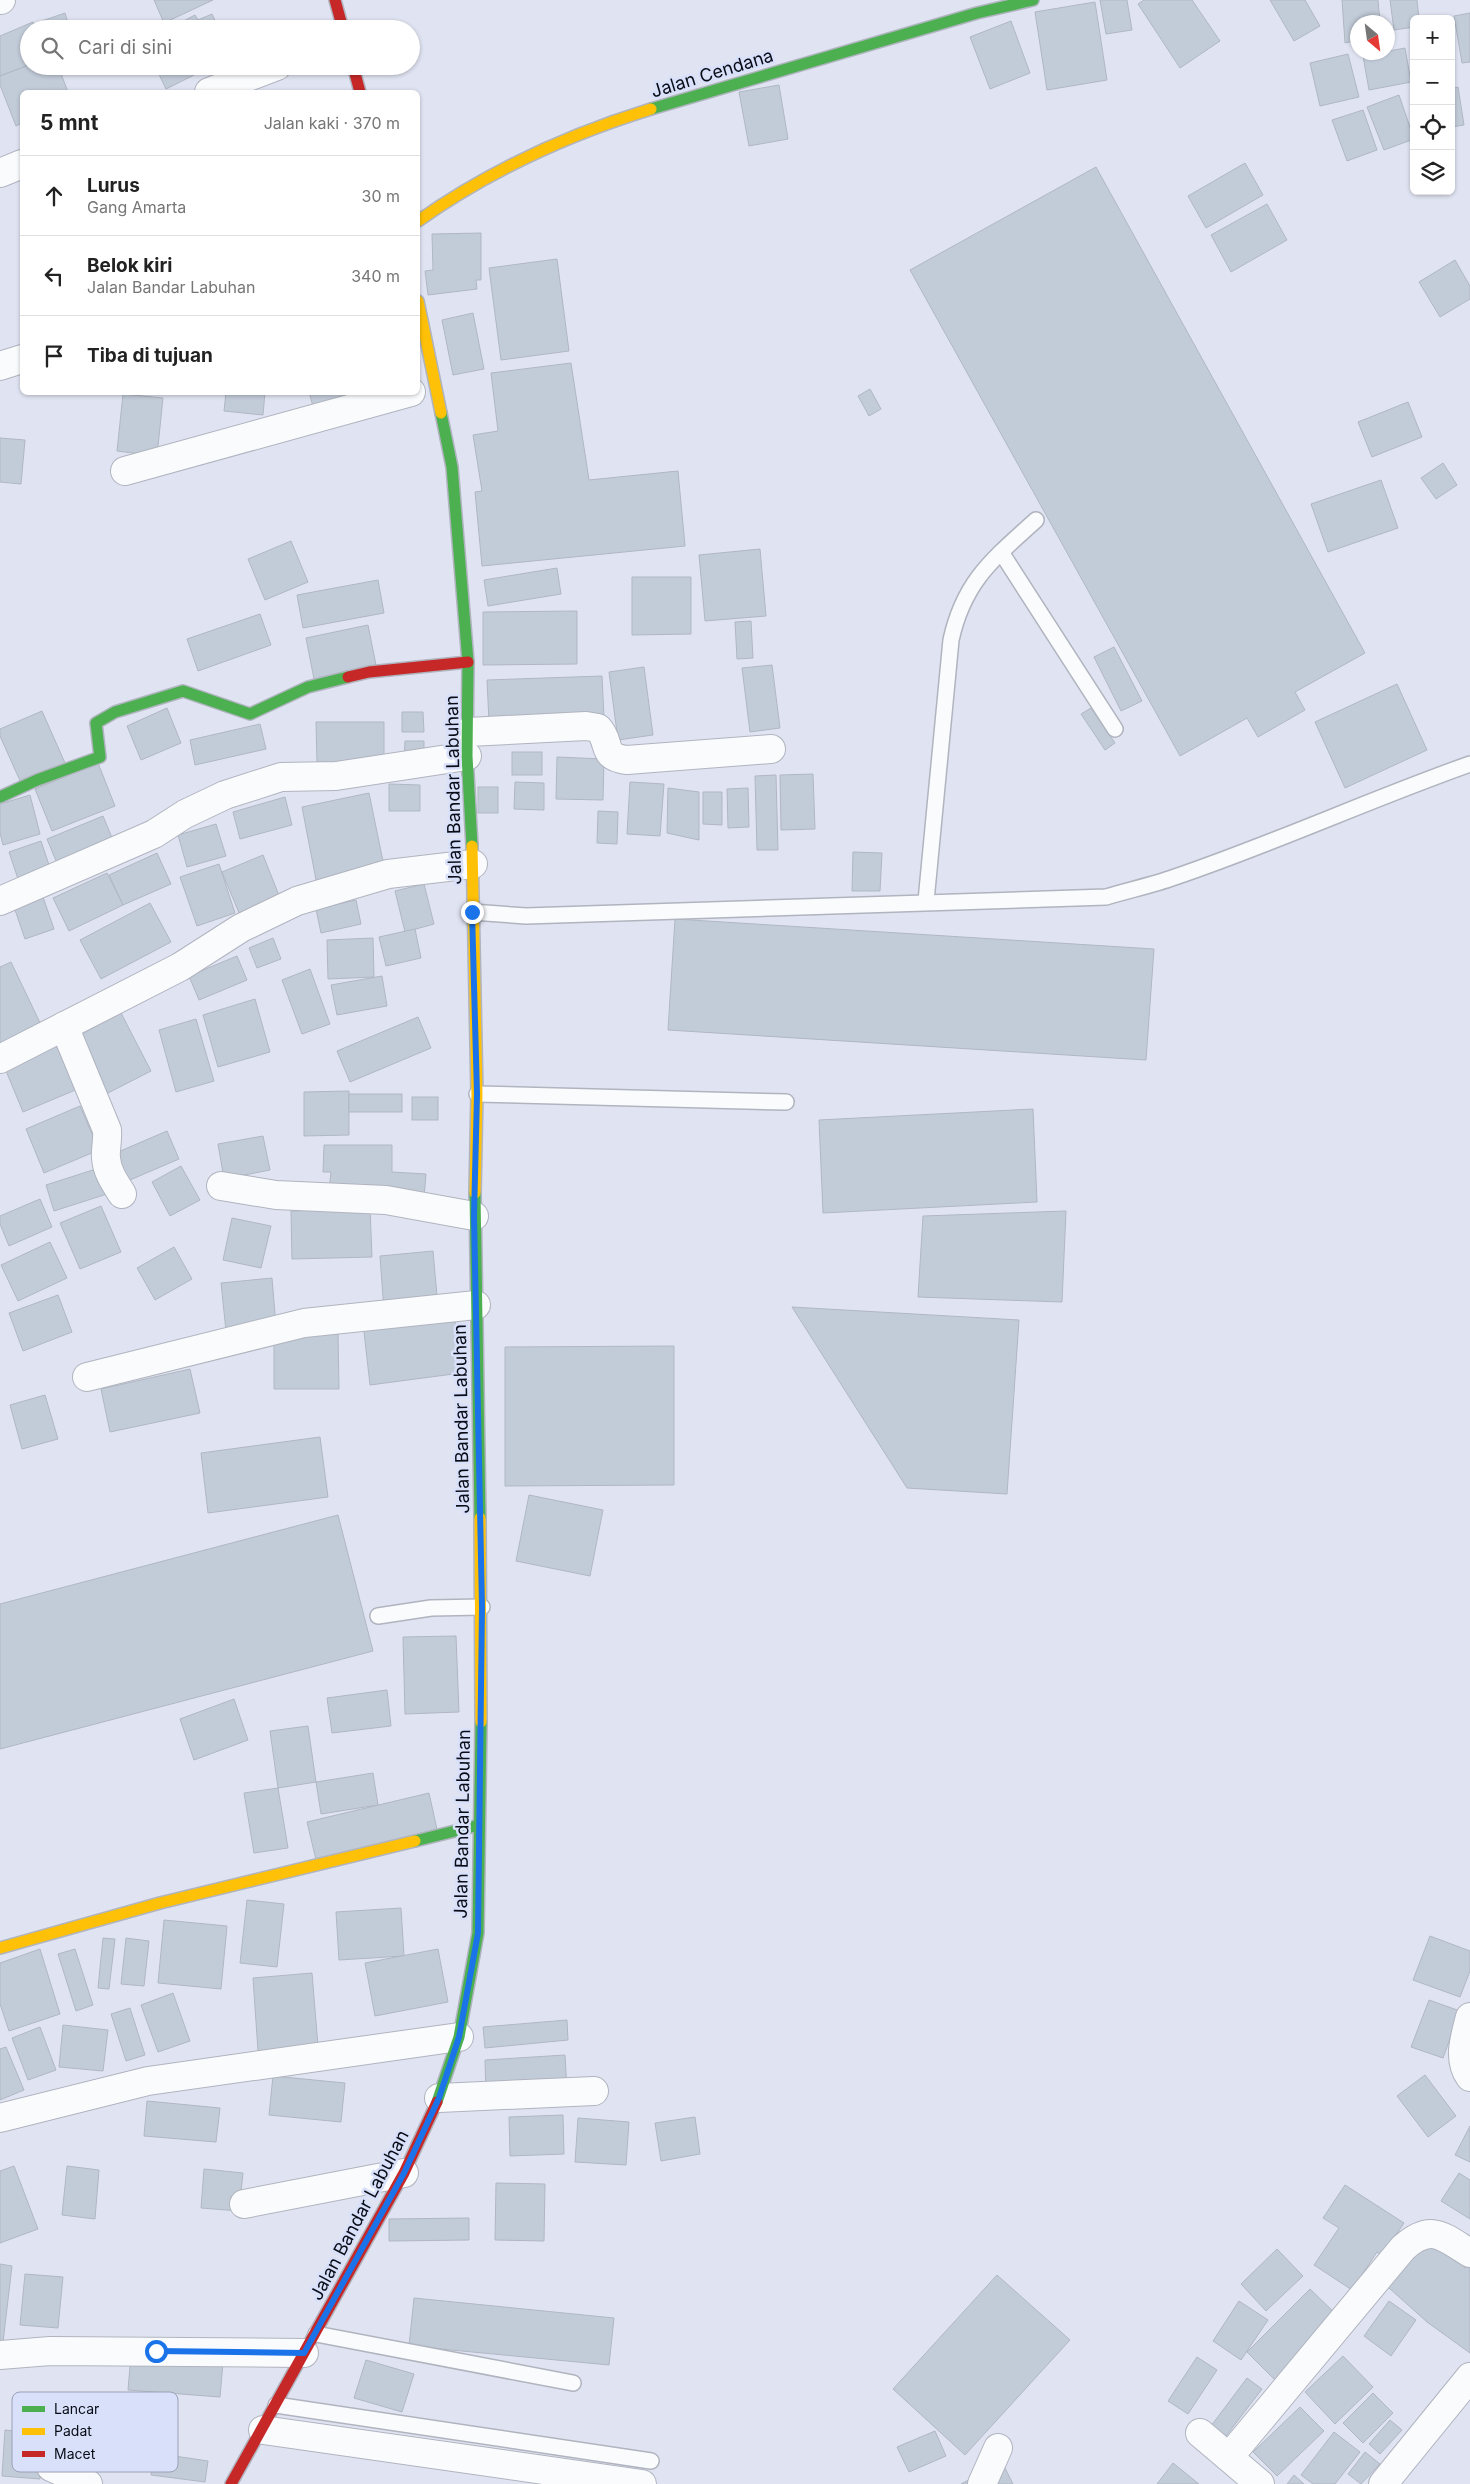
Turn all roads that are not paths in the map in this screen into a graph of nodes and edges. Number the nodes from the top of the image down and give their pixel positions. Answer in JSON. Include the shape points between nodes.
{"nodes":[{"id":1,"x":335,"y":0,"type":"edge"},
{"id":2,"x":1033,"y":0,"type":"edge"},
{"id":3,"x":341,"y":20,"type":"edge"},
{"id":4,"x":253,"y":75,"type":"edge"},
{"id":5,"x":355,"y":75,"type":"edge"},
{"id":6,"x":213,"y":90,"type":"edge"},
{"id":7,"x":359,"y":90,"type":"edge"},
{"id":8,"x":20,"y":165,"type":"edge"},
{"id":9,"x":0,"y":173,"type":"edge"},
{"id":10,"x":420,"y":219,"type":"edge"},
{"id":11,"x":20,"y":359,"type":"edge"},
{"id":12,"x":420,"y":360,"type":"edge"},
{"id":13,"x":0,"y":366,"type":"edge"},
{"id":14,"x":421,"y":390,"type":"edge"},
{"id":15,"x":403,"y":395,"type":"edge"},
{"id":16,"x":125,"y":471,"type":"dead end"},
{"id":17,"x":1036,"y":520,"type":"dead end"},
{"id":18,"x":1001,"y":552,"type":"junction"},
{"id":19,"x":468,"y":662,"type":"junction"},
{"id":20,"x":1115,"y":729,"type":"dead end"},
{"id":21,"x":468,"y":744,"type":"junction"},
{"id":22,"x":771,"y":749,"type":"dead end"},
{"id":23,"x":1470,"y":764,"type":"edge"},
{"id":24,"x":0,"y":797,"type":"edge"},
{"id":25,"x":473,"y":864,"type":"junction"},
{"id":26,"x":0,"y":901,"type":"edge"},
{"id":27,"x":926,"y":901,"type":"junction"},
{"id":28,"x":472,"y":912,"type":"junction"},
{"id":29,"x":64,"y":1026,"type":"junction"},
{"id":30,"x":0,"y":1058,"type":"edge"},
{"id":31,"x":477,"y":1094,"type":"junction"},
{"id":32,"x":786,"y":1102,"type":"dead end"},
{"id":33,"x":221,"y":1186,"type":"dead end"},
{"id":34,"x":122,"y":1194,"type":"dead end"},
{"id":35,"x":474,"y":1216,"type":"junction"},
{"id":36,"x":476,"y":1305,"type":"junction"},
{"id":37,"x":87,"y":1377,"type":"dead end"},
{"id":38,"x":482,"y":1607,"type":"junction"},
{"id":39,"x":378,"y":1616,"type":"dead end"},
{"id":40,"x":479,"y":1825,"type":"junction"},
{"id":41,"x":0,"y":1948,"type":"edge"},
{"id":42,"x":1470,"y":2017,"type":"edge"},
{"id":43,"x":459,"y":2037,"type":"junction"},
{"id":44,"x":1467,"y":2061,"type":"edge"},
{"id":45,"x":594,"y":2091,"type":"dead end"},
{"id":46,"x":439,"y":2098,"type":"junction"},
{"id":47,"x":0,"y":2118,"type":"edge"},
{"id":48,"x":404,"y":2173,"type":"junction"},
{"id":49,"x":244,"y":2204,"type":"dead end"},
{"id":50,"x":1470,"y":2253,"type":"edge"},
{"id":51,"x":310,"y":2344,"type":"junction"},
{"id":52,"x":0,"y":2355,"type":"edge"},
{"id":53,"x":1470,"y":2377,"type":"edge"},
{"id":54,"x":573,"y":2383,"type":"dead end"},
{"id":55,"x":276,"y":2406,"type":"junction"},
{"id":56,"x":263,"y":2430,"type":"junction"},
{"id":57,"x":1200,"y":2433,"type":"dead end"},
{"id":58,"x":998,"y":2448,"type":"dead end"},
{"id":59,"x":1229,"y":2457,"type":"junction"},
{"id":60,"x":62,"y":2472,"type":"edge"},
{"id":61,"x":647,"y":2473,"type":"edge"},
{"id":62,"x":88,"y":2484,"type":"edge"},
{"id":63,"x":231,"y":2484,"type":"edge"},
{"id":64,"x":982,"y":2484,"type":"edge"},
{"id":65,"x":1260,"y":2484,"type":"edge"},
{"id":66,"x":1383,"y":2484,"type":"edge"}],
"edges":[{"from":1,"to":3,"type":"main road"},
{"from":2,"to":10,"type":"main road","name":"Jalan Cendana","via":[[977,13],[601,125],[499,168],[450,196]]},
{"from":4,"to":6,"type":"street"},
{"from":5,"to":7,"type":"main road"},
{"from":8,"to":9,"type":"street"},
{"from":11,"to":13,"type":"street"},
{"from":12,"to":14,"type":"main road","name":"Jalan Bandar Labuhan"},
{"from":14,"to":19,"type":"main road","name":"Jalan Bandar Labuhan","via":[[452,468]]},
{"from":15,"to":16,"type":"street"},
{"from":17,"to":18,"type":"lane"},
{"from":18,"to":20,"type":"lane"},
{"from":18,"to":27,"type":"lane","via":[[964,597],[951,640]]},
{"from":19,"to":21,"type":"main road","name":"Jalan Bandar Labuhan"},
{"from":19,"to":24,"type":"main road","via":[[369,672],[308,687],[250,714],[182,691],[115,712],[96,722],[100,757]]},
{"from":21,"to":22,"type":"street","via":[[586,726],[598,728],[608,753],[627,760]]},
{"from":21,"to":25,"type":"main road","name":"Jalan Bandar Labuhan"},
{"from":21,"to":26,"type":"street","via":[[336,776],[280,777],[225,795],[185,814],[154,834]]},
{"from":23,"to":27,"type":"lane","via":[[1173,878],[1106,896]]},
{"from":25,"to":28,"type":"main road","name":"Jalan Bandar Labuhan"},
{"from":25,"to":29,"type":"street","via":[[388,874],[296,901],[241,928],[180,967]]},
{"from":27,"to":28,"type":"lane","via":[[526,916]]},
{"from":28,"to":31,"type":"main road","name":"Jalan Bandar Labuhan"},
{"from":29,"to":30,"type":"street"},
{"from":29,"to":34,"type":"street","via":[[107,1130],[105,1156],[109,1173]]},
{"from":31,"to":32,"type":"lane"},
{"from":31,"to":35,"type":"main road","name":"Jalan Bandar Labuhan"},
{"from":33,"to":35,"type":"street","via":[[276,1195],[386,1200]]},
{"from":35,"to":36,"type":"main road","name":"Jalan Bandar Labuhan"},
{"from":36,"to":37,"type":"street","via":[[304,1323]]},
{"from":36,"to":38,"type":"main road","name":"Jalan Bandar Labuhan"},
{"from":38,"to":39,"type":"lane","via":[[431,1608]]},
{"from":38,"to":40,"type":"main road","name":"Jalan Bandar Labuhan"},
{"from":40,"to":41,"type":"main road","via":[[160,1903]]},
{"from":40,"to":43,"type":"main road","name":"Jalan Bandar Labuhan","via":[[478,1933]]},
{"from":42,"to":44,"type":"street"},
{"from":43,"to":46,"type":"main road","name":"Jalan Bandar Labuhan"},
{"from":43,"to":47,"type":"street","via":[[148,2082]]},
{"from":45,"to":46,"type":"street"},
{"from":46,"to":48,"type":"main road","name":"Jalan Bandar Labuhan"},
{"from":48,"to":49,"type":"street"},
{"from":48,"to":51,"type":"main road","name":"Jalan Bandar Labuhan"},
{"from":50,"to":59,"type":"street","via":[[1437,2234],[1416,2236]]},
{"from":51,"to":52,"type":"street"},
{"from":51,"to":54,"type":"lane"},
{"from":51,"to":55,"type":"main road","name":"Jalan Bandar Labuhan"},
{"from":53,"to":66,"type":"street"},
{"from":55,"to":56,"type":"main road","name":"Jalan Bandar Labuhan"},
{"from":55,"to":61,"type":"lane"},
{"from":56,"to":61,"type":"street"},
{"from":56,"to":63,"type":"main road","name":"Jalan Bandar Labuhan"},
{"from":57,"to":59,"type":"street"},
{"from":58,"to":64,"type":"street"},
{"from":59,"to":65,"type":"street"},
{"from":60,"to":62,"type":"street"}]}
